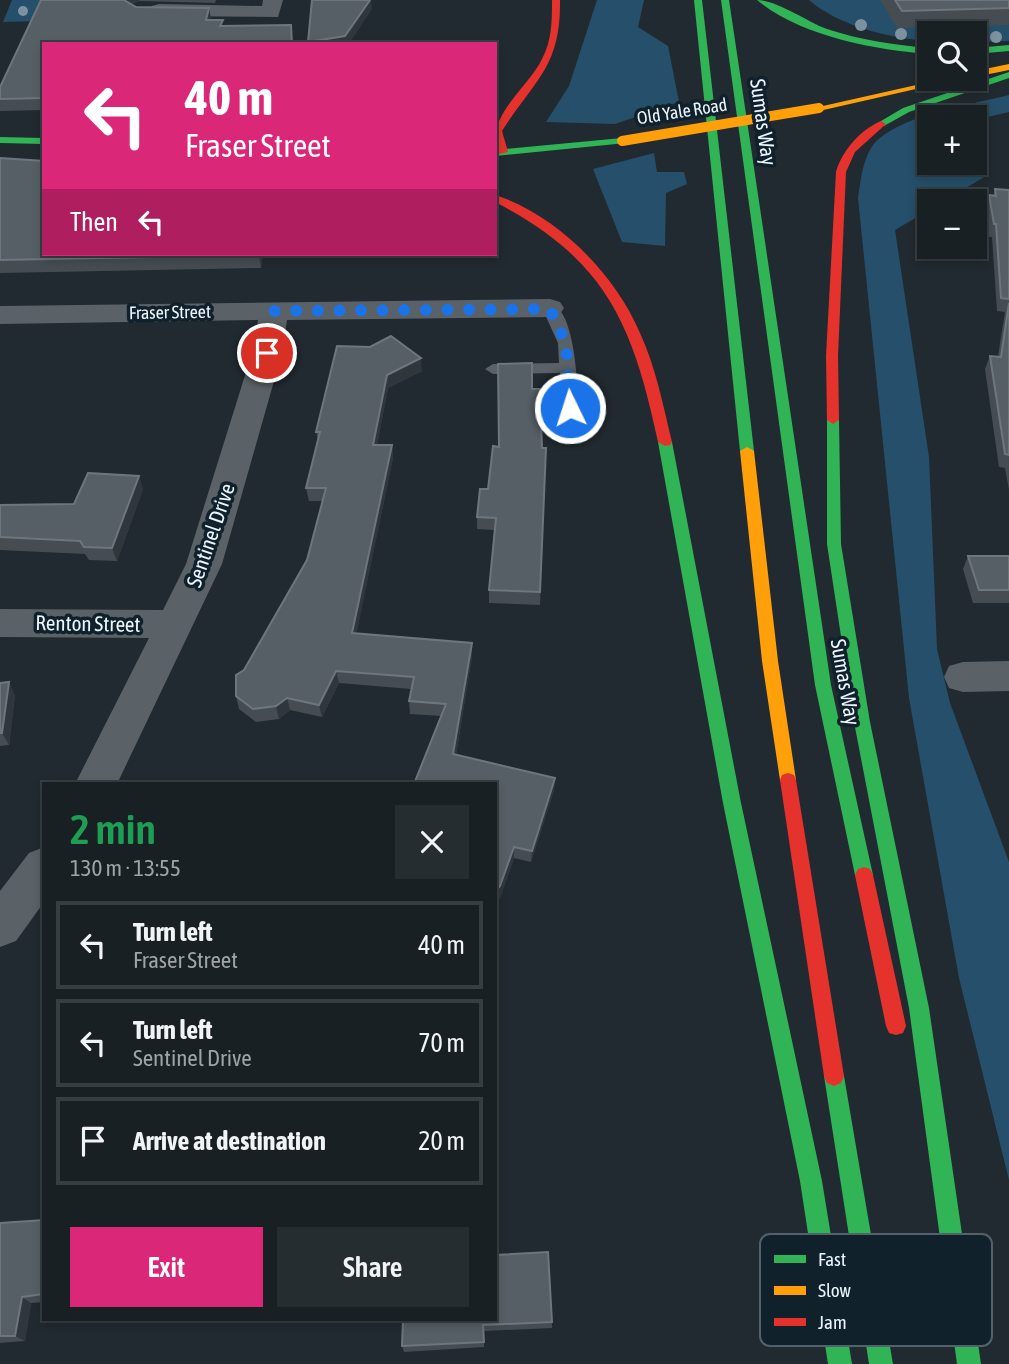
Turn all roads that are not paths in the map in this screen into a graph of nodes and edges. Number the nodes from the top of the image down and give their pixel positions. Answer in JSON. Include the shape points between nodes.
{"nodes":[{"id":1,"x":273,"y":0,"type":"edge"},
{"id":2,"x":556,"y":0,"type":"edge"},
{"id":3,"x":698,"y":0,"type":"edge"},
{"id":4,"x":725,"y":0,"type":"edge"},
{"id":5,"x":761,"y":0,"type":"edge"},
{"id":6,"x":139,"y":10,"type":"edge"},
{"id":7,"x":1009,"y":48,"type":"edge"},
{"id":8,"x":917,"y":50,"type":"edge"},
{"id":9,"x":987,"y":50,"type":"edge"},
{"id":10,"x":1009,"y":67,"type":"edge"},
{"id":11,"x":987,"y":72,"type":"edge"},
{"id":12,"x":1009,"y":75,"type":"edge"},
{"id":13,"x":917,"y":87,"type":"edge"},
{"id":14,"x":0,"y":140,"type":"edge"},
{"id":15,"x":42,"y":141,"type":"edge"},
{"id":16,"x":499,"y":152,"type":"edge"},
{"id":17,"x":497,"y":199,"type":"edge"},
{"id":18,"x":550,"y":309,"type":"joint"},
{"id":19,"x":274,"y":311,"type":"junction"},
{"id":20,"x":0,"y":315,"type":"edge"},
{"id":21,"x":568,"y":368,"type":"junction"},
{"id":22,"x":493,"y":369,"type":"dead end"},
{"id":23,"x":570,"y":408,"type":"dead end"},
{"id":24,"x":0,"y":623,"type":"edge"},
{"id":25,"x":176,"y":624,"type":"junction"},
{"id":26,"x":1009,"y":676,"type":"edge"},
{"id":27,"x":963,"y":677,"type":"dead end"},
{"id":28,"x":97,"y":782,"type":"edge"},
{"id":29,"x":42,"y":869,"type":"edge"},
{"id":30,"x":0,"y":927,"type":"edge"},
{"id":31,"x":898,"y":1038,"type":"dead end"},
{"id":32,"x":921,"y":1147,"type":"dead end"},
{"id":33,"x":819,"y":1234,"type":"edge"},
{"id":34,"x":860,"y":1234,"type":"edge"},
{"id":35,"x":940,"y":1234,"type":"edge"},
{"id":36,"x":950,"y":1234,"type":"edge"},
{"id":37,"x":837,"y":1346,"type":"edge"},
{"id":38,"x":878,"y":1346,"type":"edge"},
{"id":39,"x":964,"y":1346,"type":"edge"},
{"id":40,"x":966,"y":1346,"type":"edge"},
{"id":41,"x":840,"y":1364,"type":"edge"},
{"id":42,"x":881,"y":1364,"type":"edge"},
{"id":43,"x":968,"y":1364,"type":"edge"}],
"edges":[{"from":1,"to":6,"type":"street","via":[[271,13]]},
{"from":2,"to":16,"type":"main road","via":[[559,32],[553,51],[497,131]]},
{"from":3,"to":34,"type":"main road","via":[[770,660]]},
{"from":4,"to":31,"type":"main road","name":"Sumas Way","via":[[824,685]]},
{"from":5,"to":8,"type":"main road","via":[[813,30]]},
{"from":7,"to":9,"type":"main road"},
{"from":10,"to":11,"type":"main road"},
{"from":12,"to":36,"type":"main road","via":[[887,118],[862,138],[844,162],[838,189],[832,356],[834,544],[862,722],[919,1008]]},
{"from":13,"to":16,"type":"main road","name":"Old Yale Road","bridge":true,"via":[[622,141]]},
{"from":14,"to":15,"type":"main road"},
{"from":17,"to":33,"type":"main road","via":[[550,230],[589,265],[628,319],[653,387]]},
{"from":18,"to":19,"type":"street","name":"Fraser Street"},
{"from":18,"to":21,"type":"lane","via":[[566,343]]},
{"from":19,"to":20,"type":"street","name":"Fraser Street"},
{"from":19,"to":25,"type":"street","name":"Sentinel Drive","via":[[267,353],[204,564]]},
{"from":21,"to":22,"type":"lane"},
{"from":21,"to":23,"type":"lane"},
{"from":24,"to":25,"type":"street","name":"Renton Street"},
{"from":25,"to":28,"type":"street","name":"Sentinel Drive"},
{"from":26,"to":27,"type":"street"},
{"from":29,"to":30,"type":"street"},
{"from":32,"to":35,"type":"main road"},
{"from":37,"to":41,"type":"main road"},
{"from":38,"to":42,"type":"main road"},
{"from":39,"to":43,"type":"main road"},
{"from":40,"to":43,"type":"main road"}]}
